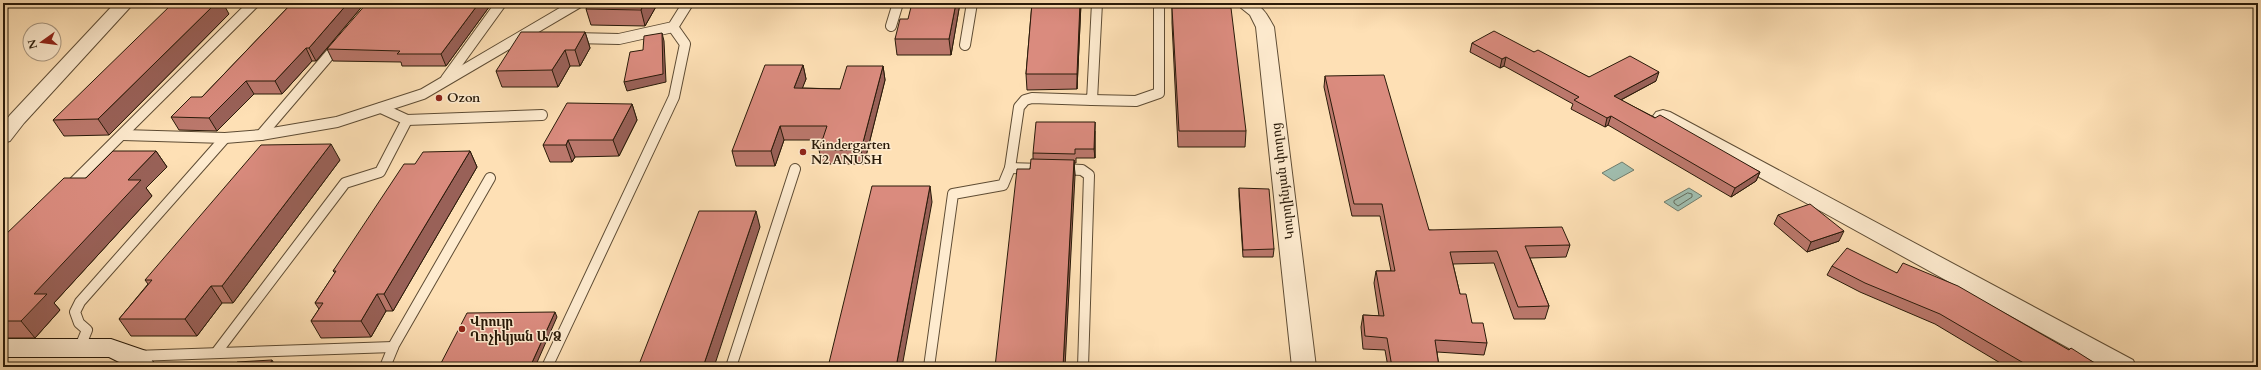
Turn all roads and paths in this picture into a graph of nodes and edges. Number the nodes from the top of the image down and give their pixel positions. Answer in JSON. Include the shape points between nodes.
{"nodes":[{"id":1,"x":125,"y":3,"type":"edge"},
{"id":2,"x":254,"y":3,"type":"edge"},
{"id":3,"x":501,"y":3,"type":"edge"},
{"id":4,"x":578,"y":3,"type":"edge"},
{"id":5,"x":688,"y":3,"type":"edge"},
{"id":6,"x":898,"y":3,"type":"edge"},
{"id":7,"x":972,"y":3,"type":"edge"},
{"id":8,"x":1097,"y":3,"type":"edge"},
{"id":9,"x":1159,"y":3,"type":"edge"},
{"id":10,"x":1244,"y":3,"type":"edge"},
{"id":11,"x":891,"y":26,"type":"dead end"},
{"id":12,"x":673,"y":27,"type":"junction"},
{"id":13,"x":523,"y":37,"type":"junction"},
{"id":14,"x":539,"y":37,"type":"edge"},
{"id":15,"x":563,"y":38,"type":"edge"},
{"id":16,"x":343,"y":39,"type":"edge"},
{"id":17,"x":965,"y":45,"type":"dead end"},
{"id":18,"x":444,"y":82,"type":"junction"},
{"id":19,"x":1092,"y":100,"type":"junction"},
{"id":20,"x":381,"y":108,"type":"junction"},
{"id":21,"x":542,"y":115,"type":"dead end"},
{"id":22,"x":1663,"y":116,"type":"edge"},
{"id":23,"x":10,"y":119,"type":"edge"},
{"id":24,"x":407,"y":120,"type":"junction"},
{"id":25,"x":123,"y":135,"type":"junction"},
{"id":26,"x":261,"y":135,"type":"junction"},
{"id":27,"x":3,"y":137,"type":"edge"},
{"id":28,"x":225,"y":138,"type":"junction"},
{"id":29,"x":1010,"y":168,"type":"junction"},
{"id":30,"x":795,"y":169,"type":"dead end"},
{"id":31,"x":490,"y":178,"type":"dead end"},
{"id":32,"x":60,"y":196,"type":"edge"},
{"id":33,"x":80,"y":347,"type":"junction"},
{"id":34,"x":393,"y":347,"type":"junction"},
{"id":35,"x":3,"y":348,"type":"edge"},
{"id":36,"x":216,"y":353,"type":"junction"},
{"id":37,"x":138,"y":361,"type":"edge"},
{"id":38,"x":385,"y":367,"type":"edge"},
{"id":39,"x":547,"y":367,"type":"edge"},
{"id":40,"x":731,"y":367,"type":"edge"},
{"id":41,"x":929,"y":367,"type":"edge"},
{"id":42,"x":1083,"y":367,"type":"edge"},
{"id":43,"x":1304,"y":367,"type":"edge"},
{"id":44,"x":2124,"y":367,"type":"edge"}],
"edges":[{"from":1,"to":23,"type":"street"},
{"from":2,"to":25,"type":"lane"},
{"from":3,"to":18,"type":"lane"},
{"from":4,"to":13,"type":"lane"},
{"from":5,"to":12,"type":"lane"},
{"from":6,"to":11,"type":"lane"},
{"from":7,"to":17,"type":"lane"},
{"from":8,"to":19,"type":"lane"},
{"from":9,"to":19,"type":"lane","via":[[1159,93],[1151,99]]},
{"from":10,"to":43,"type":"street","name":"Կուրղինյան փողոց","via":[[1256,12],[1265,27]]},
{"from":12,"to":15,"type":"lane","via":[[619,39]]},
{"from":12,"to":39,"type":"lane","via":[[686,44],[674,97]]},
{"from":13,"to":14,"type":"lane"},
{"from":13,"to":18,"type":"lane"},
{"from":16,"to":26,"type":"lane"},
{"from":18,"to":20,"type":"lane","via":[[423,94]]},
{"from":19,"to":29,"type":"lane","via":[[1025,100],[1019,107]]},
{"from":20,"to":24,"type":"lane"},
{"from":20,"to":26,"type":"lane","via":[[337,122]]},
{"from":21,"to":24,"type":"lane"},
{"from":22,"to":44,"type":"street"},
{"from":23,"to":27,"type":"street"},
{"from":24,"to":36,"type":"lane","via":[[380,172],[345,183]]},
{"from":25,"to":28,"type":"lane"},
{"from":25,"to":32,"type":"lane"},
{"from":26,"to":28,"type":"lane"},
{"from":28,"to":33,"type":"lane","via":[[80,302],[75,312],[79,323],[87,330]]},
{"from":29,"to":41,"type":"lane","via":[[1003,184],[994,188],[964,190],[953,194]]},
{"from":29,"to":42,"type":"lane","via":[[1082,170],[1089,175]]},
{"from":30,"to":40,"type":"lane"},
{"from":31,"to":34,"type":"lane"},
{"from":33,"to":35,"type":"street"},
{"from":33,"to":37,"type":"street","via":[[111,348]]},
{"from":34,"to":36,"type":"lane"},
{"from":34,"to":38,"type":"lane"},
{"from":36,"to":37,"type":"lane"}]}
